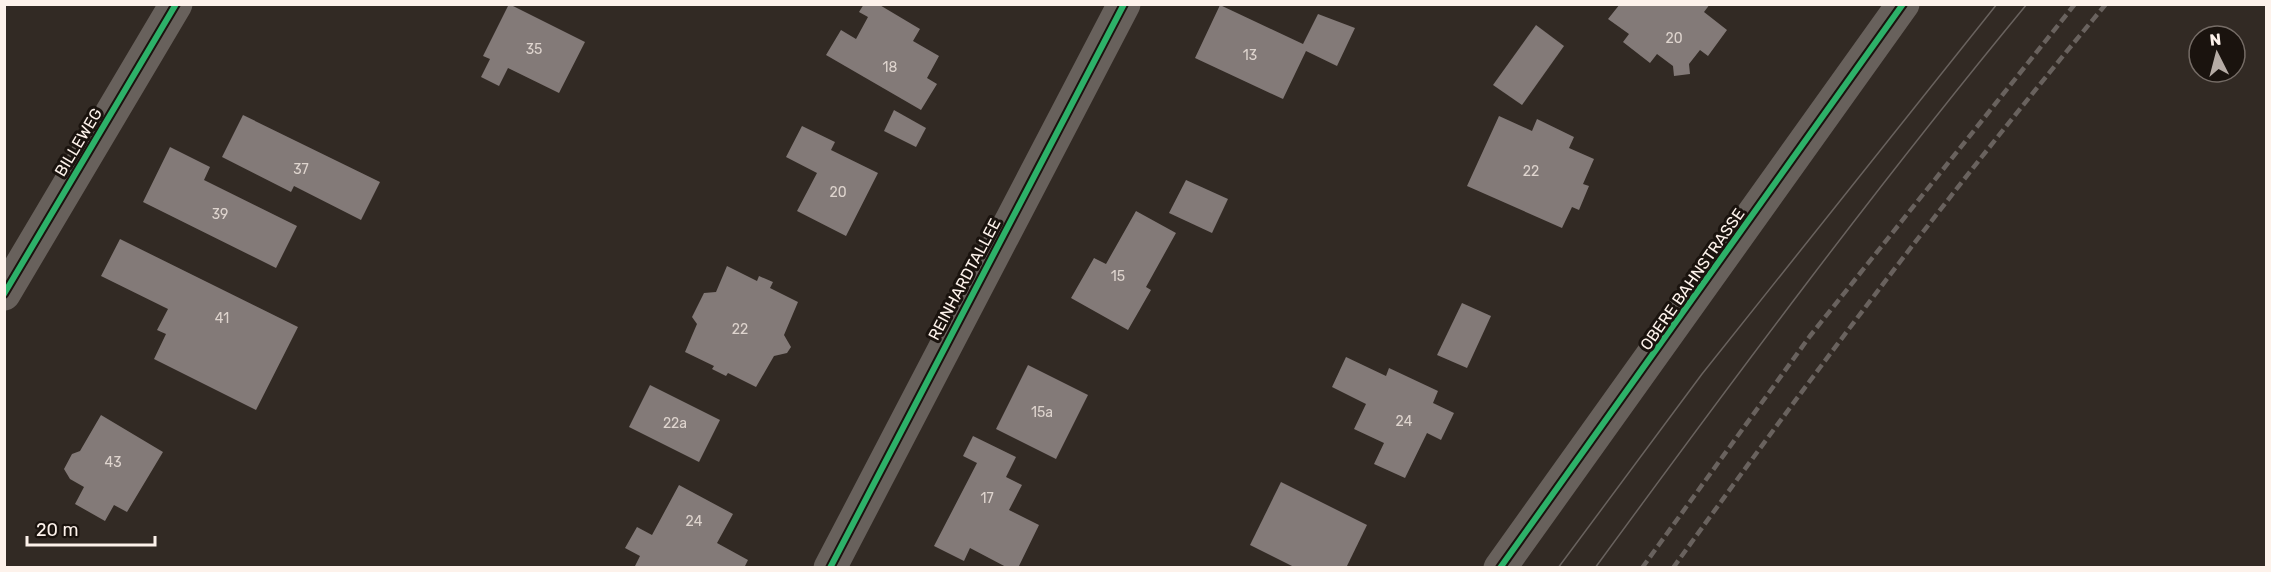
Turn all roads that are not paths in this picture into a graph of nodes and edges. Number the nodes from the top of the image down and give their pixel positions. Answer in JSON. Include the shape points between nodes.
{"nodes":[{"id":1,"x":176,"y":4,"type":"edge"},
{"id":2,"x":1124,"y":4,"type":"edge"},
{"id":3,"x":1903,"y":4,"type":"edge"},
{"id":4,"x":4,"y":294,"type":"edge"},
{"id":5,"x":830,"y":567,"type":"edge"},
{"id":6,"x":1500,"y":567,"type":"edge"}],
"edges":[{"from":1,"to":4,"type":"street","name":"BILLEWEG"},
{"from":2,"to":5,"type":"street","name":"REINHARDTALLEE"},
{"from":3,"to":6,"type":"street","name":"OBERE BAHNSTRASSE"}]}
